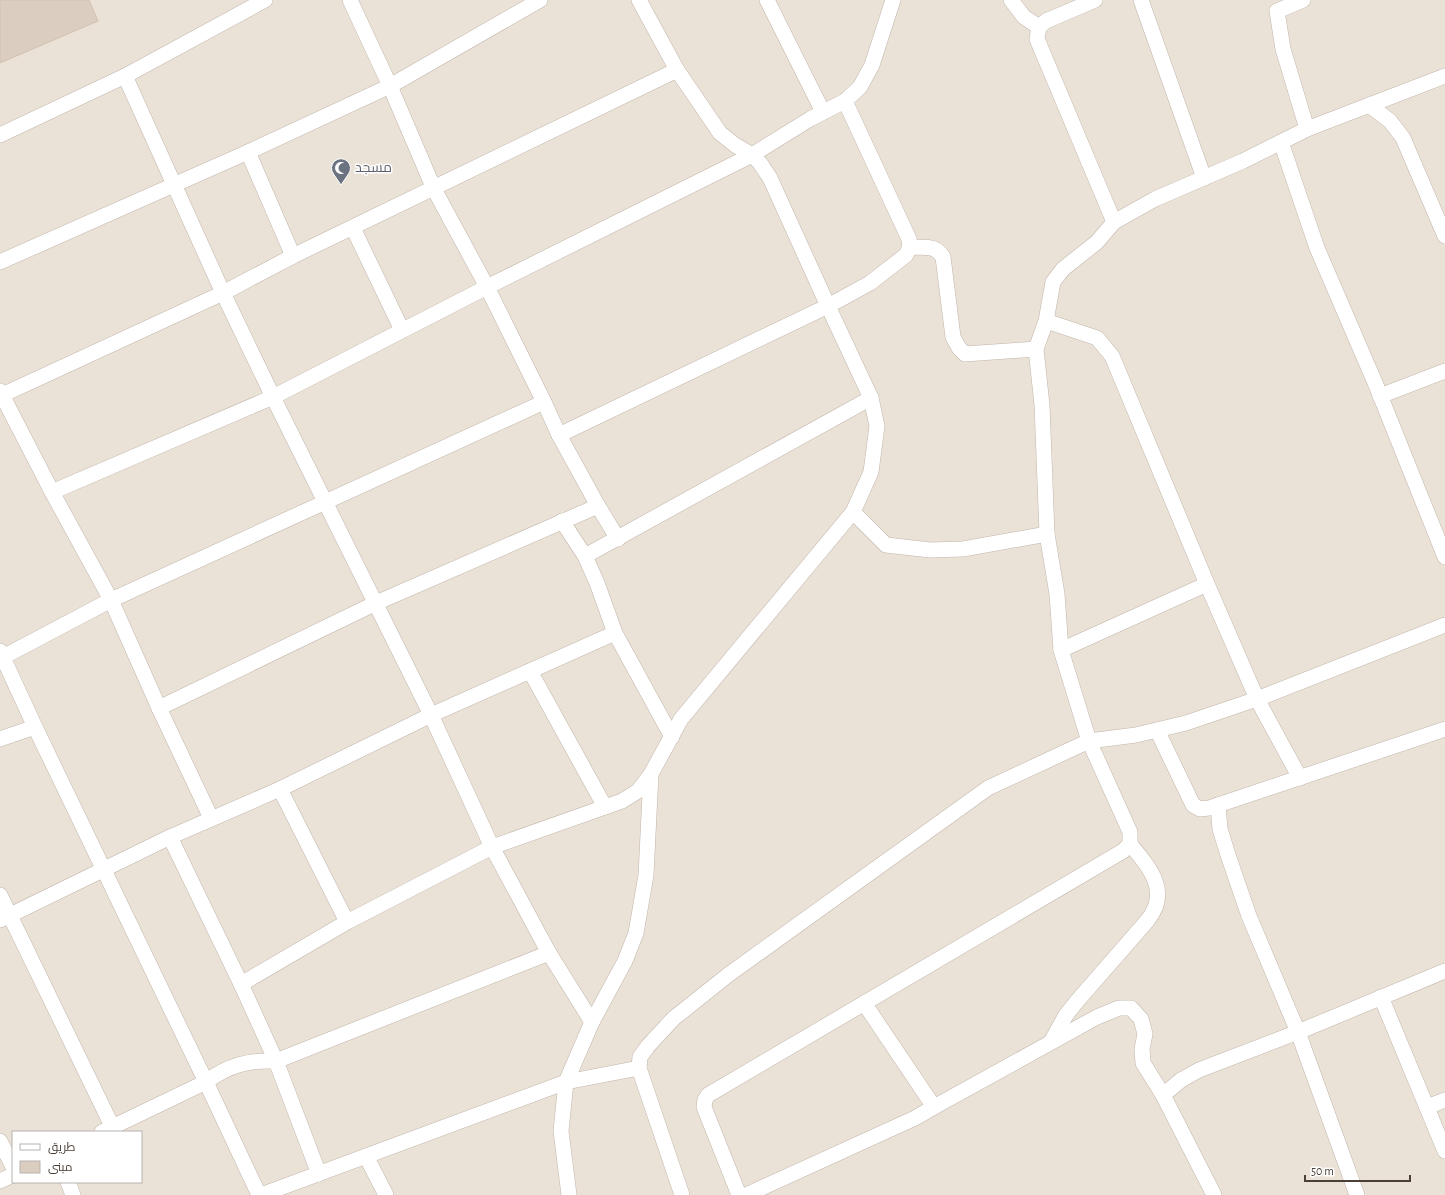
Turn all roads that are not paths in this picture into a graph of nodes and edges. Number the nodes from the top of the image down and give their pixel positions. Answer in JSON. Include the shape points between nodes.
{"nodes":[{"id":1,"x":265,"y":0,"type":"edge"},
{"id":2,"x":350,"y":0,"type":"edge"},
{"id":3,"x":540,"y":0,"type":"edge"},
{"id":4,"x":639,"y":0,"type":"edge"},
{"id":5,"x":767,"y":0,"type":"edge"},
{"id":6,"x":893,"y":0,"type":"edge"},
{"id":7,"x":1011,"y":0,"type":"edge"},
{"id":8,"x":1095,"y":0,"type":"edge"},
{"id":9,"x":1141,"y":0,"type":"edge"},
{"id":10,"x":1303,"y":0,"type":"edge"},
{"id":11,"x":1276,"y":5,"type":"edge"},
{"id":12,"x":1039,"y":27,"type":"junction"},
{"id":13,"x":677,"y":70,"type":"junction"},
{"id":14,"x":125,"y":76,"type":"junction"},
{"id":15,"x":1445,"y":76,"type":"edge"},
{"id":16,"x":390,"y":86,"type":"junction"},
{"id":17,"x":845,"y":101,"type":"junction"},
{"id":18,"x":1369,"y":105,"type":"junction"},
{"id":19,"x":823,"y":112,"type":"junction"},
{"id":20,"x":1307,"y":129,"type":"junction"},
{"id":21,"x":0,"y":135,"type":"edge"},
{"id":22,"x":1281,"y":142,"type":"junction"},
{"id":23,"x":248,"y":152,"type":"junction"},
{"id":24,"x":752,"y":155,"type":"junction"},
{"id":25,"x":1204,"y":178,"type":"junction"},
{"id":26,"x":174,"y":185,"type":"junction"},
{"id":27,"x":434,"y":189,"type":"junction"},
{"id":28,"x":1114,"y":222,"type":"junction"},
{"id":29,"x":353,"y":228,"type":"junction"},
{"id":30,"x":1445,"y":236,"type":"edge"},
{"id":31,"x":910,"y":247,"type":"junction"},
{"id":32,"x":293,"y":256,"type":"junction"},
{"id":33,"x":0,"y":262,"type":"edge"},
{"id":34,"x":487,"y":287,"type":"junction"},
{"id":35,"x":223,"y":293,"type":"junction"},
{"id":36,"x":828,"y":306,"type":"junction"},
{"id":37,"x":1046,"y":321,"type":"junction"},
{"id":38,"x":402,"y":330,"type":"junction"},
{"id":39,"x":1036,"y":349,"type":"junction"},
{"id":40,"x":1445,"y":371,"type":"edge"},
{"id":41,"x":1,"y":394,"type":"edge"},
{"id":42,"x":273,"y":396,"type":"junction"},
{"id":43,"x":1380,"y":396,"type":"junction"},
{"id":44,"x":871,"y":398,"type":"junction"},
{"id":45,"x":544,"y":402,"type":"junction"},
{"id":46,"x":559,"y":435,"type":"junction"},
{"id":47,"x":52,"y":492,"type":"junction"},
{"id":48,"x":325,"y":501,"type":"junction"},
{"id":49,"x":598,"y":506,"type":"junction"},
{"id":50,"x":853,"y":512,"type":"junction"},
{"id":51,"x":562,"y":521,"type":"junction"},
{"id":52,"x":1047,"y":534,"type":"junction"},
{"id":53,"x":618,"y":539,"type":"junction"},
{"id":54,"x":585,"y":556,"type":"junction"},
{"id":55,"x":1445,"y":557,"type":"edge"},
{"id":56,"x":1207,"y":584,"type":"junction"},
{"id":57,"x":111,"y":600,"type":"junction"},
{"id":58,"x":376,"y":602,"type":"junction"},
{"id":59,"x":1445,"y":625,"type":"edge"},
{"id":60,"x":615,"y":633,"type":"junction"},
{"id":61,"x":1061,"y":650,"type":"junction"},
{"id":62,"x":2,"y":654,"type":"edge"},
{"id":63,"x":530,"y":671,"type":"junction"},
{"id":64,"x":1258,"y":699,"type":"junction"},
{"id":65,"x":159,"y":708,"type":"junction"},
{"id":66,"x":431,"y":715,"type":"junction"},
{"id":67,"x":35,"y":727,"type":"junction"},
{"id":68,"x":1445,"y":729,"type":"edge"},
{"id":69,"x":1157,"y":730,"type":"junction"},
{"id":70,"x":672,"y":737,"type":"junction"},
{"id":71,"x":0,"y":739,"type":"edge"},
{"id":72,"x":1089,"y":741,"type":"junction"},
{"id":73,"x":651,"y":774,"type":"junction"},
{"id":74,"x":1300,"y":778,"type":"junction"},
{"id":75,"x":280,"y":789,"type":"junction"},
{"id":76,"x":1218,"y":805,"type":"junction"},
{"id":77,"x":605,"y":807,"type":"junction"},
{"id":78,"x":211,"y":818,"type":"junction"},
{"id":79,"x":170,"y":837,"type":"junction"},
{"id":80,"x":1130,"y":844,"type":"junction"},
{"id":81,"x":492,"y":847,"type":"junction"},
{"id":82,"x":104,"y":869,"type":"junction"},
{"id":83,"x":0,"y":895,"type":"edge"},
{"id":84,"x":5,"y":918,"type":"edge"},
{"id":85,"x":347,"y":922,"type":"junction"},
{"id":86,"x":550,"y":953,"type":"junction"},
{"id":87,"x":1445,"y":971,"type":"edge"},
{"id":88,"x":241,"y":984,"type":"junction"},
{"id":89,"x":1381,"y":997,"type":"junction"},
{"id":90,"x":864,"y":1003,"type":"junction"},
{"id":91,"x":592,"y":1022,"type":"junction"},
{"id":92,"x":1298,"y":1032,"type":"junction"},
{"id":93,"x":1051,"y":1042,"type":"junction"},
{"id":94,"x":276,"y":1061,"type":"junction"},
{"id":95,"x":639,"y":1068,"type":"junction"},
{"id":96,"x":206,"y":1082,"type":"junction"},
{"id":97,"x":566,"y":1082,"type":"junction"},
{"id":98,"x":1163,"y":1096,"type":"junction"},
{"id":99,"x":1445,"y":1100,"type":"edge"},
{"id":100,"x":934,"y":1107,"type":"junction"},
{"id":101,"x":1427,"y":1108,"type":"junction"},
{"id":102,"x":107,"y":1129,"type":"edge"},
{"id":103,"x":0,"y":1141,"type":"edge"},
{"id":104,"x":1445,"y":1151,"type":"edge"},
{"id":105,"x":366,"y":1156,"type":"junction"},
{"id":106,"x":12,"y":1165,"type":"edge"},
{"id":107,"x":319,"y":1174,"type":"junction"},
{"id":108,"x":12,"y":1175,"type":"edge"},
{"id":109,"x":0,"y":1181,"type":"edge"},
{"id":110,"x":68,"y":1183,"type":"edge"},
{"id":111,"x":73,"y":1195,"type":"edge"},
{"id":112,"x":260,"y":1195,"type":"edge"},
{"id":113,"x":386,"y":1195,"type":"edge"},
{"id":114,"x":569,"y":1195,"type":"edge"},
{"id":115,"x":682,"y":1195,"type":"edge"},
{"id":116,"x":739,"y":1195,"type":"edge"},
{"id":117,"x":746,"y":1195,"type":"edge"},
{"id":118,"x":1214,"y":1195,"type":"edge"},
{"id":119,"x":1357,"y":1195,"type":"edge"}],
"edges":[{"from":1,"to":14,"type":"street"},
{"from":2,"to":16,"type":"street"},
{"from":3,"to":16,"type":"street"},
{"from":4,"to":13,"type":"street"},
{"from":5,"to":19,"type":"street"},
{"from":6,"to":17,"type":"street","via":[[872,65],[860,87]]},
{"from":7,"to":12,"type":"street","via":[[1024,17]]},
{"from":8,"to":12,"type":"street","via":[[1046,21]]},
{"from":9,"to":25,"type":"street"},
{"from":10,"to":11,"type":"street"},
{"from":11,"to":20,"type":"street","via":[[1283,49]]},
{"from":12,"to":28,"type":"street","via":[[1037,39]]},
{"from":13,"to":24,"type":"street","via":[[720,133]]},
{"from":13,"to":27,"type":"street"},
{"from":14,"to":21,"type":"street"},
{"from":14,"to":26,"type":"street"},
{"from":15,"to":18,"type":"street"},
{"from":16,"to":23,"type":"street"},
{"from":16,"to":27,"type":"street"},
{"from":17,"to":19,"type":"street"},
{"from":17,"to":31,"type":"street"},
{"from":18,"to":20,"type":"street"},
{"from":18,"to":30,"type":"street","via":[[1390,121],[1403,138]]},
{"from":19,"to":24,"type":"street"},
{"from":20,"to":22,"type":"street"},
{"from":22,"to":25,"type":"street"},
{"from":22,"to":43,"type":"street","via":[[1317,248]]},
{"from":23,"to":26,"type":"street"},
{"from":23,"to":32,"type":"street"},
{"from":24,"to":34,"type":"street"},
{"from":24,"to":36,"type":"street","via":[[770,178]]},
{"from":25,"to":28,"type":"street","via":[[1154,199]]},
{"from":26,"to":33,"type":"street"},
{"from":26,"to":35,"type":"street"},
{"from":27,"to":29,"type":"street"},
{"from":27,"to":34,"type":"street"},
{"from":28,"to":37,"type":"street","via":[[1097,242],[1063,269],[1052,282]]},
{"from":29,"to":32,"type":"street"},
{"from":29,"to":38,"type":"street"},
{"from":31,"to":36,"type":"street","via":[[906,255],[870,283]]},
{"from":31,"to":39,"type":"street","via":[[933,248],[943,257],[953,337],[965,354]]},
{"from":32,"to":35,"type":"street"},
{"from":34,"to":38,"type":"street"},
{"from":34,"to":45,"type":"street"},
{"from":35,"to":41,"type":"street"},
{"from":35,"to":42,"type":"street"},
{"from":36,"to":44,"type":"street"},
{"from":36,"to":46,"type":"street"},
{"from":37,"to":39,"type":"street"},
{"from":37,"to":56,"type":"street","via":[[1097,338],[1112,356]]},
{"from":38,"to":42,"type":"street"},
{"from":39,"to":52,"type":"street","via":[[1042,405]]},
{"from":40,"to":43,"type":"street"},
{"from":41,"to":47,"type":"street"},
{"from":42,"to":47,"type":"street"},
{"from":42,"to":48,"type":"street"},
{"from":43,"to":55,"type":"street"},
{"from":44,"to":50,"type":"street","via":[[877,426],[871,472]]},
{"from":44,"to":53,"type":"street"},
{"from":45,"to":46,"type":"street"},
{"from":45,"to":48,"type":"street"},
{"from":46,"to":49,"type":"street"},
{"from":47,"to":57,"type":"street"},
{"from":48,"to":57,"type":"street"},
{"from":48,"to":58,"type":"street"},
{"from":49,"to":51,"type":"street"},
{"from":49,"to":53,"type":"street"},
{"from":50,"to":52,"type":"street","via":[[886,545],[930,550],[963,549]]},
{"from":50,"to":70,"type":"street","via":[[681,719]]},
{"from":51,"to":54,"type":"street"},
{"from":51,"to":58,"type":"street"},
{"from":52,"to":61,"type":"street","via":[[1057,594]]},
{"from":53,"to":54,"type":"street"},
{"from":54,"to":60,"type":"street"},
{"from":56,"to":61,"type":"street"},
{"from":56,"to":64,"type":"street"},
{"from":57,"to":62,"type":"street"},
{"from":57,"to":65,"type":"street"},
{"from":58,"to":65,"type":"street"},
{"from":58,"to":66,"type":"street"},
{"from":59,"to":64,"type":"street"},
{"from":60,"to":63,"type":"street"},
{"from":60,"to":70,"type":"street"},
{"from":61,"to":72,"type":"street"},
{"from":62,"to":67,"type":"street"},
{"from":63,"to":66,"type":"street"},
{"from":63,"to":77,"type":"street"},
{"from":64,"to":69,"type":"street"},
{"from":64,"to":74,"type":"street"},
{"from":65,"to":78,"type":"street"},
{"from":66,"to":75,"type":"street"},
{"from":66,"to":81,"type":"street"},
{"from":67,"to":71,"type":"street"},
{"from":67,"to":82,"type":"street"},
{"from":68,"to":74,"type":"street"},
{"from":69,"to":72,"type":"street"},
{"from":69,"to":76,"type":"street","via":[[1193,805],[1200,809]]},
{"from":70,"to":73,"type":"street"},
{"from":72,"to":80,"type":"street","via":[[1130,832]]},
{"from":72,"to":95,"type":"street","via":[[988,788],[734,970],[674,1018],[640,1057]]},
{"from":73,"to":77,"type":"street","via":[[638,791],[622,801]]},
{"from":73,"to":91,"type":"street","via":[[646,875],[636,933],[625,961]]},
{"from":74,"to":76,"type":"street"},
{"from":75,"to":78,"type":"street"},
{"from":75,"to":85,"type":"street"},
{"from":76,"to":92,"type":"street","via":[[1220,829],[1245,904]]},
{"from":77,"to":81,"type":"street"},
{"from":78,"to":79,"type":"street"},
{"from":79,"to":82,"type":"street"},
{"from":79,"to":88,"type":"street"},
{"from":80,"to":90,"type":"street","via":[[1123,852]]},
{"from":80,"to":93,"type":"street","via":[[1152,873],[1158,890],[1156,907],[1147,921],[1066,1015]]},
{"from":81,"to":85,"type":"street"},
{"from":81,"to":86,"type":"street"},
{"from":82,"to":84,"type":"street"},
{"from":82,"to":96,"type":"street"},
{"from":83,"to":84,"type":"street"},
{"from":84,"to":102,"type":"street"},
{"from":85,"to":88,"type":"street"},
{"from":86,"to":91,"type":"street"},
{"from":86,"to":94,"type":"street"},
{"from":87,"to":89,"type":"street"},
{"from":88,"to":94,"type":"street"},
{"from":89,"to":92,"type":"street"},
{"from":89,"to":101,"type":"street"},
{"from":90,"to":100,"type":"street"},
{"from":90,"to":116,"type":"street","via":[[708,1095],[704,1107]]},
{"from":91,"to":97,"type":"street"},
{"from":92,"to":98,"type":"street","via":[[1199,1070]]},
{"from":92,"to":119,"type":"street"},
{"from":93,"to":98,"type":"street","via":[[1119,1008],[1131,1008],[1141,1019],[1145,1034],[1143,1063]]},
{"from":93,"to":100,"type":"street"},
{"from":94,"to":96,"type":"street","via":[[258,1061],[234,1066]]},
{"from":94,"to":107,"type":"street"},
{"from":95,"to":97,"type":"street"},
{"from":95,"to":115,"type":"street"},
{"from":96,"to":102,"type":"street"},
{"from":96,"to":112,"type":"street"},
{"from":97,"to":105,"type":"street"},
{"from":97,"to":114,"type":"street","via":[[561,1131]]},
{"from":98,"to":118,"type":"street"},
{"from":99,"to":101,"type":"street"},
{"from":100,"to":117,"type":"street","via":[[916,1118]]},
{"from":101,"to":104,"type":"street"},
{"from":103,"to":106,"type":"street"},
{"from":105,"to":107,"type":"street"},
{"from":105,"to":113,"type":"street"},
{"from":107,"to":112,"type":"street"},
{"from":108,"to":109,"type":"street"},
{"from":110,"to":111,"type":"street"}]}
